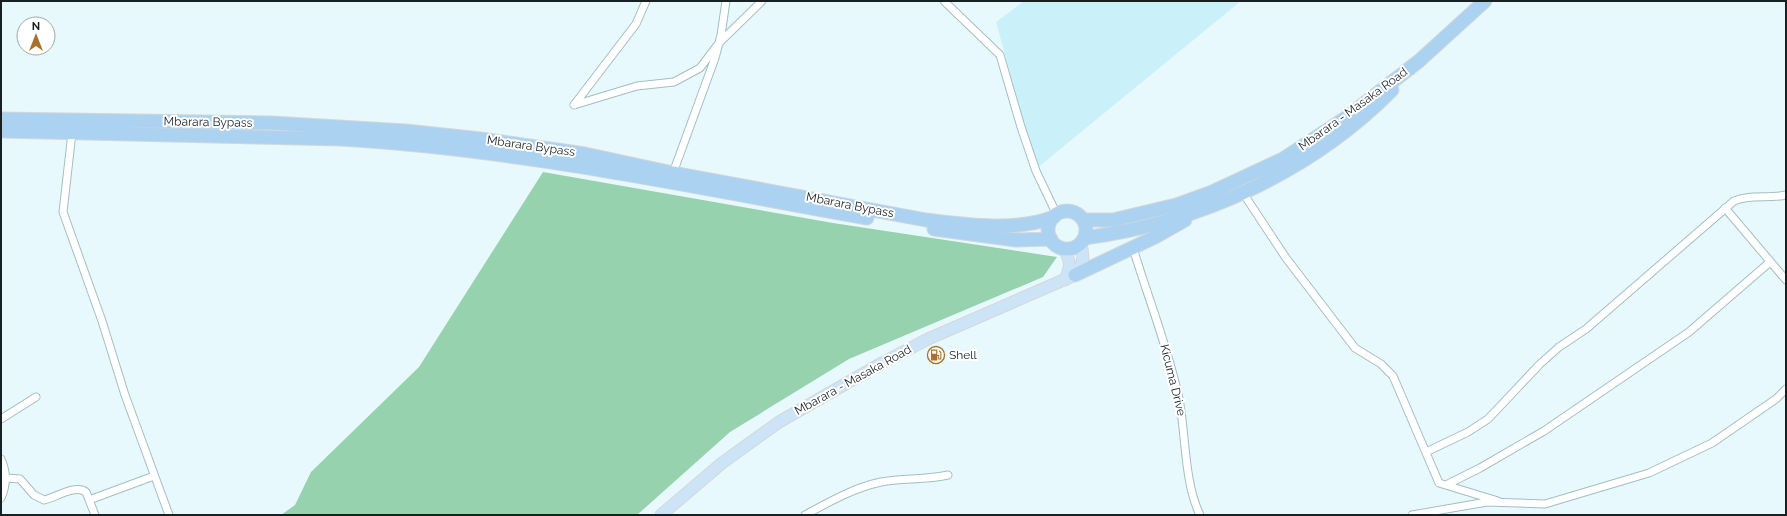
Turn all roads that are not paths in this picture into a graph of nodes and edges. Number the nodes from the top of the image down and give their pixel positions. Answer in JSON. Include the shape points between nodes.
{"nodes":[{"id":1,"x":646,"y":1,"type":"edge"},
{"id":2,"x":726,"y":1,"type":"edge"},
{"id":3,"x":762,"y":1,"type":"edge"},
{"id":4,"x":944,"y":1,"type":"edge"},
{"id":5,"x":1485,"y":1,"type":"edge"},
{"id":6,"x":719,"y":43,"type":"junction"},
{"id":7,"x":1419,"y":61,"type":"junction"},
{"id":8,"x":1,"y":119,"type":"edge"},
{"id":9,"x":1,"y":131,"type":"edge"},
{"id":10,"x":72,"y":133,"type":"junction"},
{"id":11,"x":673,"y":173,"type":"junction"},
{"id":12,"x":1243,"y":193,"type":"junction"},
{"id":13,"x":1786,"y":195,"type":"edge"},
{"id":14,"x":1725,"y":208,"type":"junction"},
{"id":15,"x":1056,"y":216,"type":"junction"},
{"id":16,"x":1083,"y":220,"type":"junction"},
{"id":17,"x":1153,"y":231,"type":"junction"},
{"id":18,"x":1051,"y":239,"type":"junction"},
{"id":19,"x":1082,"y":241,"type":"junction"},
{"id":20,"x":1133,"y":248,"type":"junction"},
{"id":21,"x":1064,"y":249,"type":"junction"},
{"id":22,"x":1770,"y":262,"type":"junction"},
{"id":23,"x":1070,"y":278,"type":"junction"},
{"id":24,"x":1786,"y":280,"type":"edge"},
{"id":25,"x":1786,"y":390,"type":"edge"},
{"id":26,"x":36,"y":397,"type":"dead end"},
{"id":27,"x":1,"y":419,"type":"edge"},
{"id":28,"x":1426,"y":452,"type":"junction"},
{"id":29,"x":1,"y":459,"type":"edge"},
{"id":30,"x":948,"y":475,"type":"dead end"},
{"id":31,"x":154,"y":476,"type":"junction"},
{"id":32,"x":6,"y":478,"type":"junction"},
{"id":33,"x":1446,"y":486,"type":"junction"},
{"id":34,"x":1,"y":498,"type":"edge"},
{"id":35,"x":89,"y":500,"type":"junction"},
{"id":36,"x":1498,"y":501,"type":"junction"},
{"id":37,"x":94,"y":515,"type":"edge"},
{"id":38,"x":169,"y":515,"type":"edge"},
{"id":39,"x":661,"y":515,"type":"edge"},
{"id":40,"x":805,"y":515,"type":"edge"},
{"id":41,"x":1200,"y":515,"type":"edge"},
{"id":42,"x":1412,"y":515,"type":"edge"}],
"edges":[{"from":1,"to":6,"type":"street","via":[[636,24],[574,105],[637,86],[674,82],[700,68]]},
{"from":2,"to":6,"type":"street"},
{"from":3,"to":6,"type":"street"},
{"from":4,"to":15,"type":"street","via":[[1000,55],[1031,157]]},
{"from":5,"to":7,"type":"highway","name":"Mbarara - Masaka Road"},
{"from":6,"to":11,"type":"street"},
{"from":7,"to":12,"type":"highway","name":"Mbarara - Masaka Road","via":[[1372,110],[1346,132],[1317,153]]},
{"from":7,"to":16,"type":"highway","name":"Mbarara - Masaka Road","via":[[1347,117],[1283,160],[1262,170],[1212,192],[1142,214],[1113,220]]},
{"from":8,"to":11,"type":"highway","name":"Mbarara Bypass","via":[[272,123],[406,131],[585,154]]},
{"from":9,"to":10,"type":"highway","name":"Mbarara Bypass"},
{"from":10,"to":18,"type":"highway","name":"Mbarara Bypass","via":[[340,139],[488,152],[575,165],[962,234],[1016,240]]},
{"from":10,"to":31,"type":"street","via":[[63,212]]},
{"from":11,"to":15,"type":"highway","name":"Mbarara Bypass","via":[[958,224],[1007,225],[1041,222]]},
{"from":12,"to":17,"type":"highway","name":"Mbarara - Masaka Road"},
{"from":12,"to":28,"type":"street","via":[[1286,258],[1355,348],[1381,364],[1393,376]]},
{"from":13,"to":14,"type":"street","via":[[1742,198],[1734,200]]},
{"from":14,"to":22,"type":"street"},
{"from":14,"to":28,"type":"street","via":[[1586,329],[1540,364],[1488,419],[1468,432]]},
{"from":15,"to":16,"type":"highway","via":[[1063,212],[1072,212]]},
{"from":15,"to":18,"type":"highway","via":[[1049,228]]},
{"from":16,"to":19,"type":"highway","via":[[1086,229]]},
{"from":17,"to":19,"type":"highway","via":[[1114,234]]},
{"from":17,"to":20,"type":"highway"},
{"from":18,"to":21,"type":"highway","via":[[1055,245]]},
{"from":19,"to":21,"type":"highway","via":[[1073,248]]},
{"from":19,"to":23,"type":"main road","via":[[1083,265]]},
{"from":20,"to":23,"type":"highway"},
{"from":20,"to":41,"type":"street","name":"Kicuma Drive","via":[[1165,345],[1178,397],[1189,474]]},
{"from":21,"to":23,"type":"main road","via":[[1070,261]]},
{"from":22,"to":24,"type":"street"},
{"from":22,"to":33,"type":"street","via":[[1689,332],[1544,431]]},
{"from":23,"to":39,"type":"main road","name":"Mbarara - Masaka Road","via":[[928,340],[882,363],[779,422],[722,463]]},
{"from":25,"to":36,"type":"street","via":[[1712,443],[1649,473],[1545,504]]},
{"from":26,"to":27,"type":"street"},
{"from":28,"to":33,"type":"street","via":[[1435,477],[1439,483]]},
{"from":29,"to":32,"type":"street"},
{"from":30,"to":40,"type":"street","via":[[881,482],[851,491]]},
{"from":31,"to":35,"type":"street"},
{"from":31,"to":38,"type":"street"},
{"from":32,"to":34,"type":"street"},
{"from":32,"to":35,"type":"street","via":[[20,479],[34,495],[44,500],[79,489],[86,492]]},
{"from":33,"to":36,"type":"street"},
{"from":35,"to":37,"type":"street"},
{"from":36,"to":42,"type":"street"}]}
